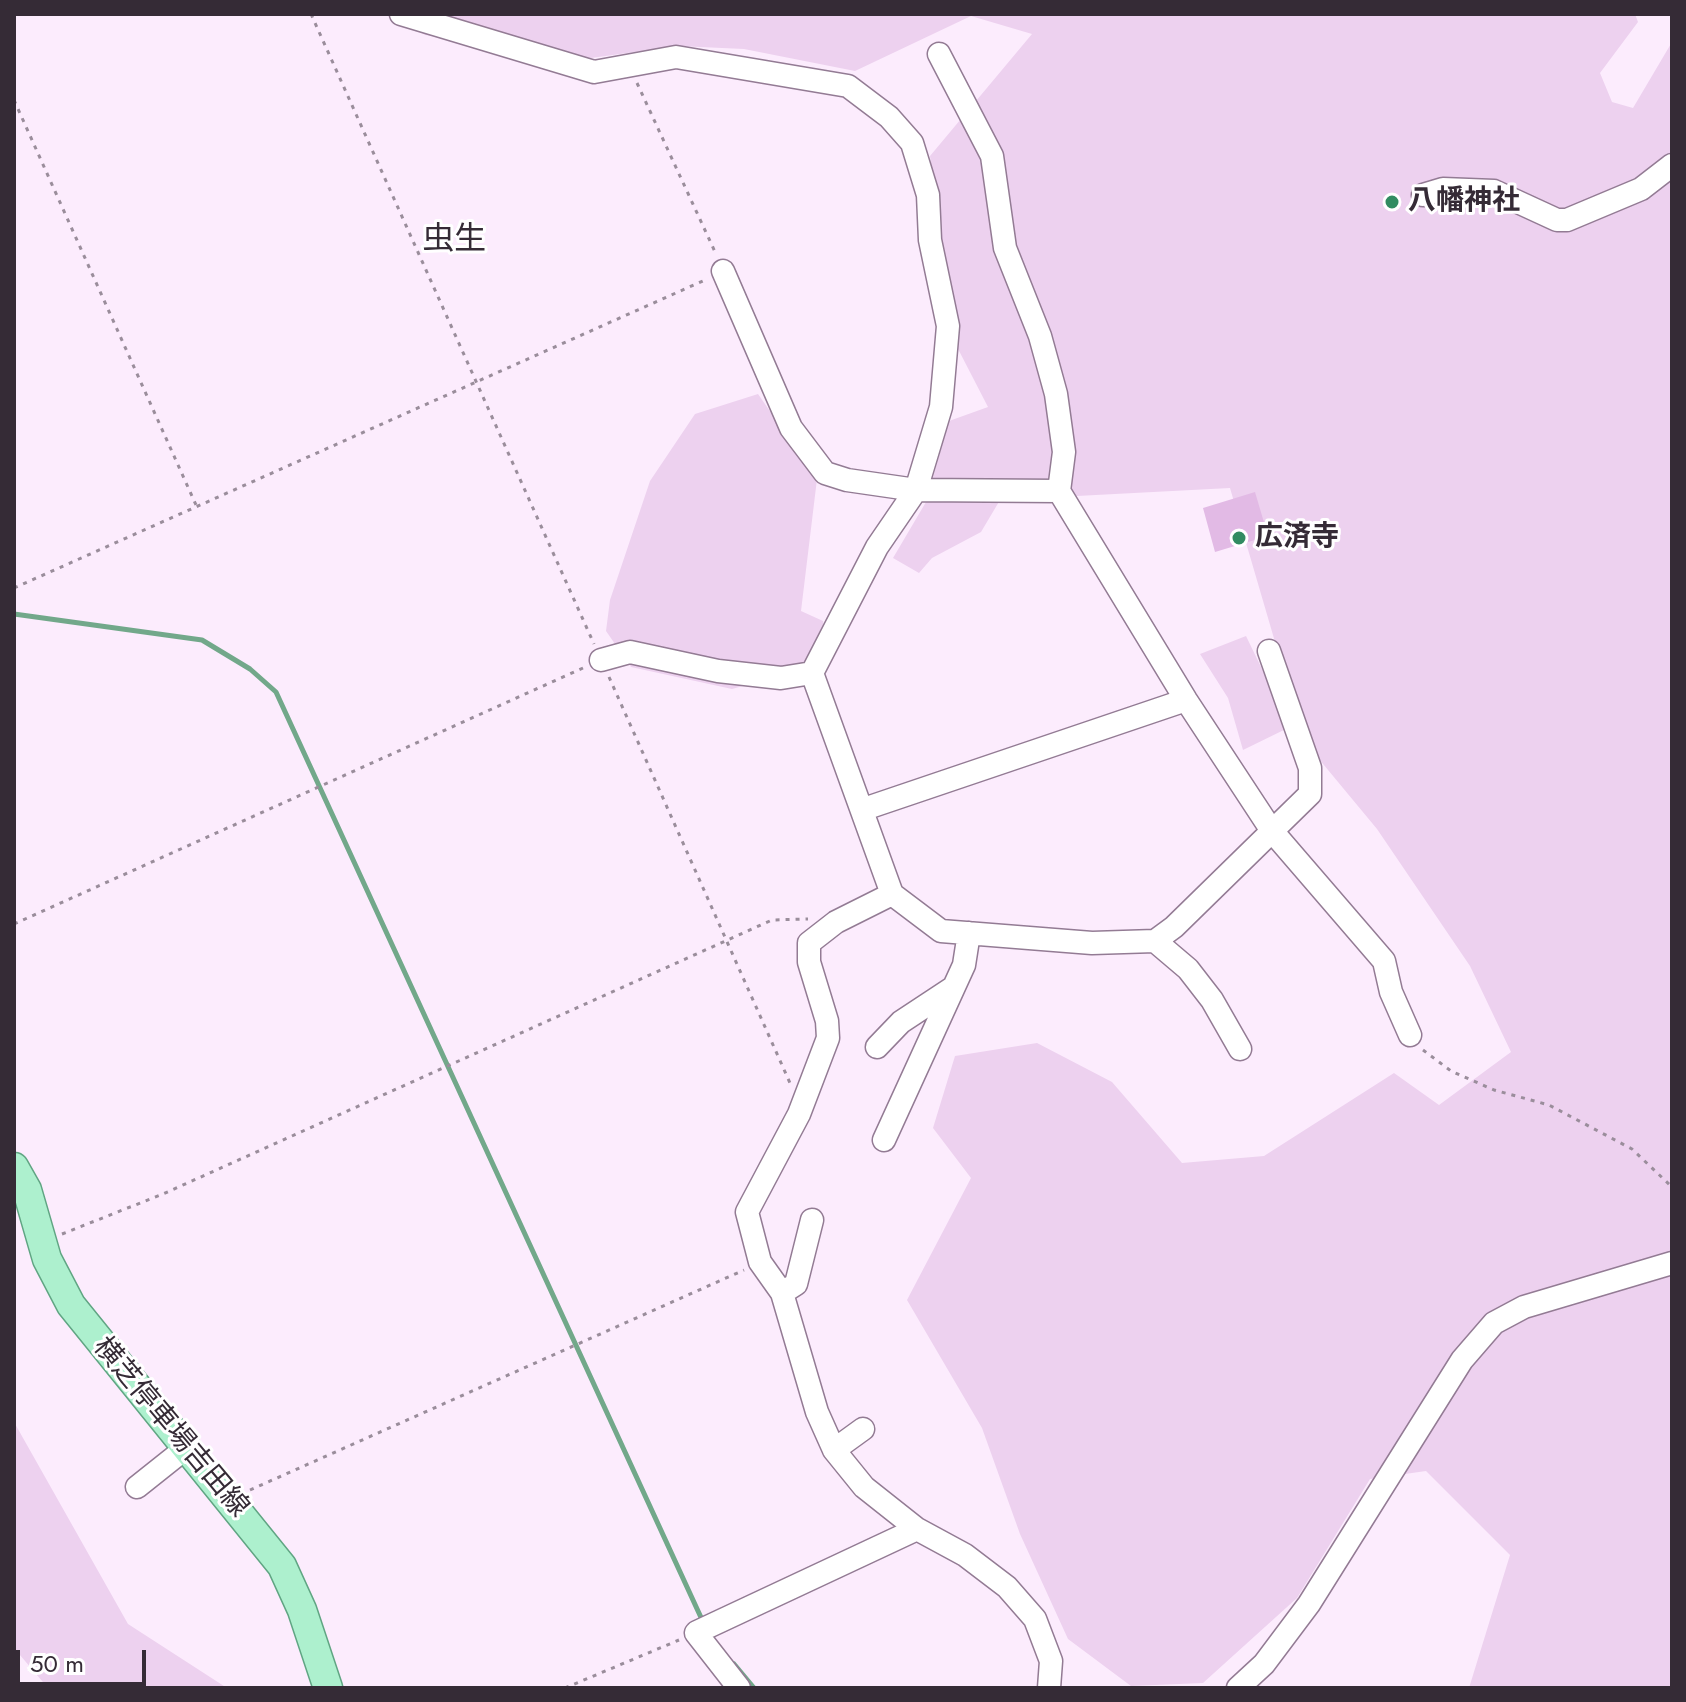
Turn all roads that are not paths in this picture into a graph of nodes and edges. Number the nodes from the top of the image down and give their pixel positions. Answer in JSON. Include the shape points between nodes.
{"nodes":[{"id":1,"x":401,"y":14,"type":"edge"},
{"id":2,"x":939,"y":54,"type":"dead end"},
{"id":3,"x":1672,"y":165,"type":"edge"},
{"id":4,"x":1423,"y":195,"type":"dead end"},
{"id":5,"x":723,"y":271,"type":"road end"},
{"id":6,"x":916,"y":490,"type":"junction"},
{"id":7,"x":1059,"y":491,"type":"junction"},
{"id":8,"x":1269,"y":651,"type":"dead end"},
{"id":9,"x":601,"y":660,"type":"road end"},
{"id":10,"x":812,"y":673,"type":"junction"},
{"id":11,"x":1186,"y":700,"type":"junction"},
{"id":12,"x":864,"y":809,"type":"junction"},
{"id":13,"x":1272,"y":831,"type":"junction"},
{"id":14,"x":892,"y":894,"type":"junction"},
{"id":15,"x":969,"y":933,"type":"junction"},
{"id":16,"x":1155,"y":941,"type":"junction"},
{"id":17,"x":952,"y":989,"type":"junction"},
{"id":18,"x":1410,"y":1035,"type":"road end"},
{"id":19,"x":877,"y":1047,"type":"dead end"},
{"id":20,"x":1240,"y":1049,"type":"dead end"},
{"id":21,"x":884,"y":1140,"type":"dead end"},
{"id":22,"x":14,"y":1167,"type":"edge"},
{"id":23,"x":812,"y":1220,"type":"dead end"},
{"id":24,"x":1672,"y":1263,"type":"edge"},
{"id":25,"x":782,"y":1293,"type":"junction"},
{"id":26,"x":863,"y":1429,"type":"dead end"},
{"id":27,"x":186,"y":1448,"type":"junction"},
{"id":28,"x":834,"y":1450,"type":"junction"},
{"id":29,"x":137,"y":1487,"type":"dead end"},
{"id":30,"x":917,"y":1529,"type":"junction"},
{"id":31,"x":1053,"y":1687,"type":"edge"},
{"id":32,"x":328,"y":1688,"type":"edge"},
{"id":33,"x":739,"y":1688,"type":"edge"},
{"id":34,"x":1238,"y":1688,"type":"edge"}],
"edges":[{"from":1,"to":6,"type":"street","via":[[594,72],[676,57],[848,86],[889,117],[912,143],[928,195],[930,240],[948,326],[941,407]]},
{"from":2,"to":7,"type":"street","via":[[992,156],[1005,248],[1040,336],[1056,394],[1064,452]]},
{"from":3,"to":4,"type":"street","via":[[1641,189],[1567,220],[1494,191],[1443,189]]},
{"from":5,"to":6,"type":"street","via":[[791,428],[825,473]]},
{"from":6,"to":7,"type":"street"},
{"from":6,"to":10,"type":"street","via":[[877,547]]},
{"from":7,"to":11,"type":"street"},
{"from":8,"to":13,"type":"street","via":[[1310,768],[1310,794]]},
{"from":9,"to":10,"type":"street","via":[[630,652],[718,671],[781,678]]},
{"from":10,"to":12,"type":"street"},
{"from":11,"to":12,"type":"street"},
{"from":11,"to":13,"type":"street"},
{"from":12,"to":14,"type":"street"},
{"from":13,"to":16,"type":"street"},
{"from":13,"to":18,"type":"street","via":[[1384,961]]},
{"from":14,"to":15,"type":"street","via":[[941,931]]},
{"from":14,"to":25,"type":"street","via":[[836,922],[809,943],[828,1038],[801,1108],[747,1212],[760,1262]]},
{"from":15,"to":16,"type":"street","via":[[1092,943]]},
{"from":15,"to":17,"type":"street","via":[[964,965]]},
{"from":16,"to":20,"type":"street","via":[[1188,969]]},
{"from":17,"to":19,"type":"street","via":[[901,1022]]},
{"from":17,"to":21,"type":"street"},
{"from":22,"to":27,"type":"main road","name":"横芝停車場吉田線","via":[[58,1283],[86,1327]]},
{"from":23,"to":25,"type":"street","via":[[796,1284]]},
{"from":24,"to":34,"type":"street","via":[[1524,1307],[1494,1323],[1462,1360],[1309,1604],[1264,1664]]},
{"from":25,"to":28,"type":"street","via":[[817,1412]]},
{"from":26,"to":28,"type":"street"},
{"from":27,"to":29,"type":"street"},
{"from":27,"to":32,"type":"main road","name":"横芝停車場吉田線","via":[[282,1566]]},
{"from":28,"to":30,"type":"street","via":[[864,1487]]},
{"from":30,"to":31,"type":"street","via":[[965,1555],[1007,1587],[1035,1619],[1051,1661]]},
{"from":30,"to":33,"type":"street","via":[[701,1630]]}]}
